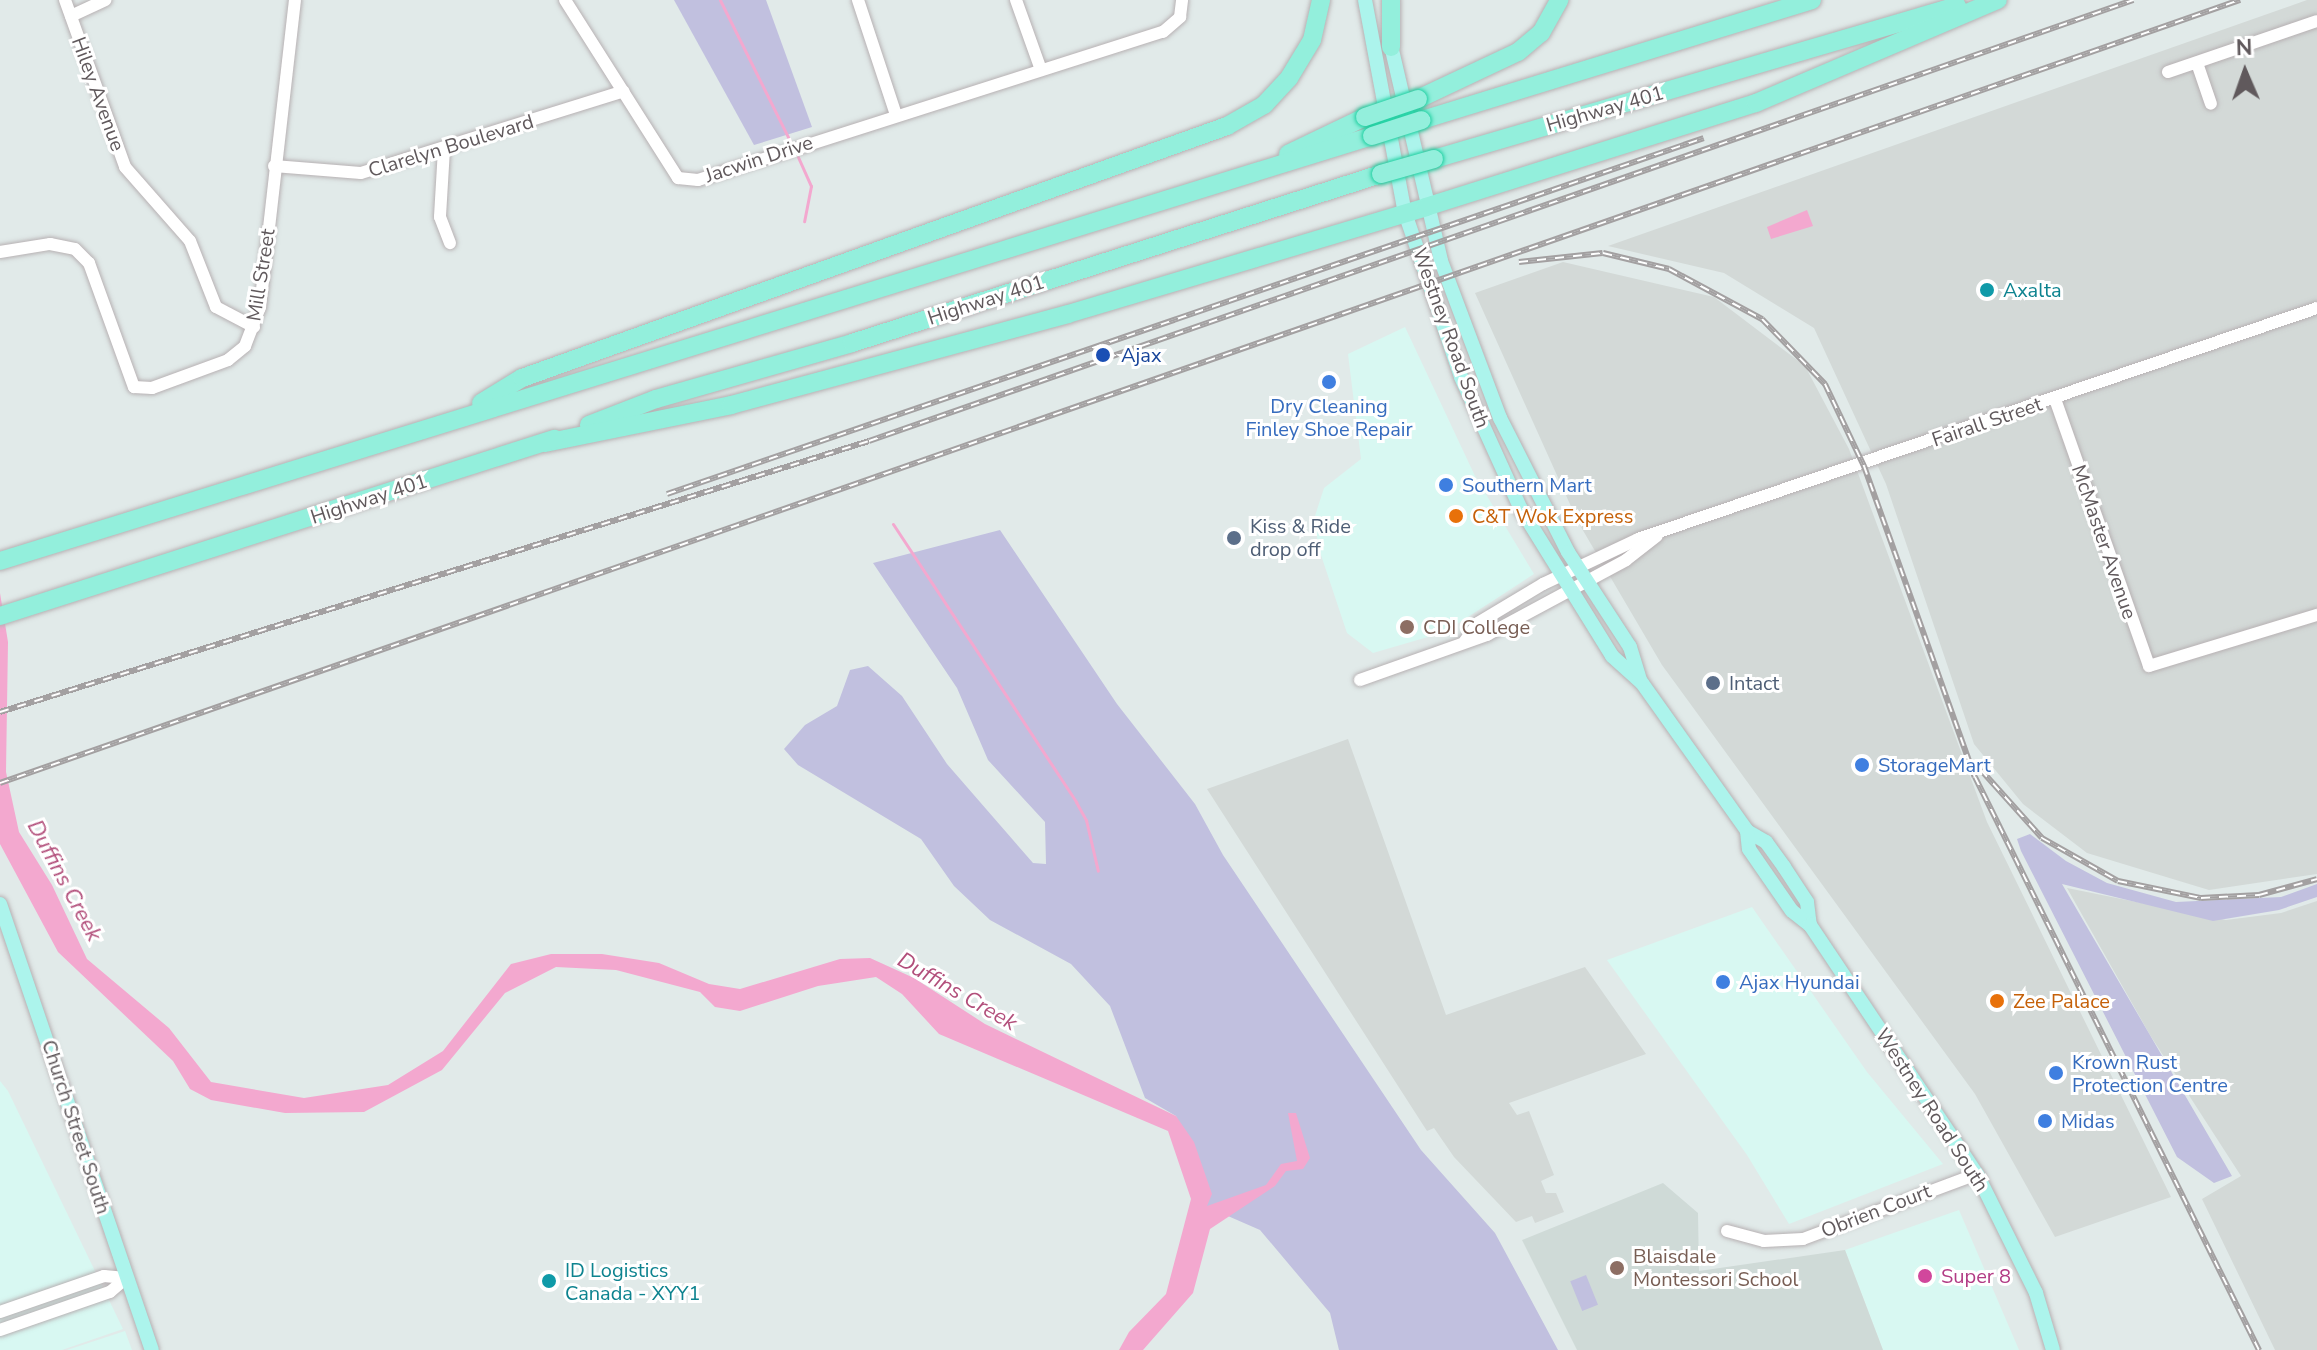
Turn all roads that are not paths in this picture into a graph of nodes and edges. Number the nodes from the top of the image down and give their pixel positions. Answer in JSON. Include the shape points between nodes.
{"nodes":[{"id":1,"x":65,"y":0,"type":"edge"},
{"id":2,"x":106,"y":0,"type":"edge"},
{"id":3,"x":295,"y":0,"type":"edge"},
{"id":4,"x":565,"y":0,"type":"edge"},
{"id":5,"x":858,"y":0,"type":"edge"},
{"id":6,"x":1016,"y":0,"type":"edge"},
{"id":7,"x":1182,"y":0,"type":"edge"},
{"id":8,"x":1321,"y":0,"type":"edge"},
{"id":9,"x":1365,"y":0,"type":"edge"},
{"id":10,"x":1382,"y":0,"type":"edge"},
{"id":11,"x":1391,"y":0,"type":"edge"},
{"id":12,"x":1559,"y":0,"type":"edge"},
{"id":13,"x":1812,"y":0,"type":"edge"},
{"id":14,"x":1976,"y":0,"type":"edge"},
{"id":15,"x":1998,"y":0,"type":"edge"},
{"id":16,"x":71,"y":16,"type":"junction"},
{"id":17,"x":2317,"y":21,"type":"edge"},
{"id":18,"x":1391,"y":47,"type":"junction"},
{"id":19,"x":2197,"y":63,"type":"junction"},
{"id":20,"x":1041,"y":70,"type":"junction"},
{"id":21,"x":2168,"y":72,"type":"dead end"},
{"id":22,"x":624,"y":91,"type":"junction"},
{"id":23,"x":2211,"y":104,"type":"dead end"},
{"id":24,"x":896,"y":115,"type":"junction"},
{"id":25,"x":444,"y":149,"type":"junction"},
{"id":26,"x":274,"y":166,"type":"junction"},
{"id":27,"x":1269,"y":166,"type":"junction"},
{"id":28,"x":1426,"y":207,"type":"junction"},
{"id":29,"x":1405,"y":213,"type":"junction"},
{"id":30,"x":450,"y":243,"type":"dead end"},
{"id":31,"x":0,"y":252,"type":"edge"},
{"id":32,"x":2317,"y":308,"type":"edge"},
{"id":33,"x":254,"y":327,"type":"junction"},
{"id":34,"x":2055,"y":399,"type":"junction"},
{"id":35,"x":457,"y":418,"type":"junction"},
{"id":36,"x":545,"y":443,"type":"junction"},
{"id":37,"x":1657,"y":536,"type":"junction"},
{"id":38,"x":0,"y":561,"type":"edge"},
{"id":39,"x":1577,"y":567,"type":"junction"},
{"id":40,"x":1559,"y":575,"type":"junction"},
{"id":41,"x":1586,"y":582,"type":"junction"},
{"id":42,"x":1569,"y":591,"type":"junction"},
{"id":43,"x":2317,"y":615,"type":"edge"},
{"id":44,"x":0,"y":616,"type":"edge"},
{"id":45,"x":1465,"y":641,"type":"junction"},
{"id":46,"x":1360,"y":680,"type":"dead end"},
{"id":47,"x":1642,"y":683,"type":"junction"},
{"id":48,"x":0,"y":904,"type":"edge"},
{"id":49,"x":1977,"y":1174,"type":"junction"},
{"id":50,"x":1727,"y":1231,"type":"dead end"},
{"id":51,"x":126,"y":1278,"type":"junction"},
{"id":52,"x":0,"y":1312,"type":"edge"},
{"id":53,"x":0,"y":1330,"type":"edge"},
{"id":54,"x":152,"y":1350,"type":"edge"},
{"id":55,"x":2053,"y":1350,"type":"edge"}],
"edges":[{"from":1,"to":16,"type":"street","name":"Hiley Avenue"},
{"from":2,"to":16,"type":"street"},
{"from":3,"to":26,"type":"street","name":"Mill Street"},
{"from":4,"to":22,"type":"street","name":"Jacwin Drive"},
{"from":5,"to":24,"type":"street"},
{"from":6,"to":20,"type":"street"},
{"from":7,"to":20,"type":"street","name":"Jacwin Drive","via":[[1180,17],[1163,32]]},
{"from":8,"to":35,"type":"highway","via":[[1312,40],[1289,78],[1264,105],[1227,126],[522,378]]},
{"from":9,"to":29,"type":"main road","name":"Westney Road South"},
{"from":10,"to":18,"type":"main road","name":"Westney Road South"},
{"from":11,"to":18,"type":"highway"},
{"from":12,"to":27,"type":"highway","bridge":true,"via":[[1541,33],[1518,52],[1418,99],[1316,136]]},
{"from":13,"to":27,"type":"highway","bridge":true},
{"from":14,"to":36,"type":"highway","name":"Highway 401","bridge":true,"via":[[1381,174],[852,343],[656,399]]},
{"from":15,"to":28,"type":"highway","via":[[1756,103]]},
{"from":16,"to":33,"type":"street","name":"Hiley Avenue","via":[[125,167],[190,241],[216,307]]},
{"from":17,"to":19,"type":"street"},
{"from":18,"to":28,"type":"main road","name":"Westney Road South"},
{"from":19,"to":21,"type":"street"},
{"from":19,"to":23,"type":"street"},
{"from":20,"to":24,"type":"street","name":"Jacwin Drive"},
{"from":22,"to":24,"type":"street","name":"Jacwin Drive","via":[[678,178],[698,180]]},
{"from":22,"to":25,"type":"street","name":"Clarelyn Boulevard"},
{"from":25,"to":26,"type":"street","name":"Clarelyn Boulevard","via":[[361,173]]},
{"from":25,"to":30,"type":"street","via":[[440,217]]},
{"from":26,"to":33,"type":"street","name":"Mill Street"},
{"from":27,"to":35,"type":"highway"},
{"from":28,"to":29,"type":"highway"},
{"from":28,"to":39,"type":"main road","name":"Westney Road South","via":[[1500,418]]},
{"from":29,"to":36,"type":"highway","via":[[1068,314],[744,402]]},
{"from":29,"to":40,"type":"main road","name":"Westney Road South","via":[[1461,377],[1521,509]]},
{"from":31,"to":33,"type":"street","name":"Mill Street","via":[[50,244],[75,249],[89,263],[134,387],[152,388],[228,360],[245,346]]},
{"from":32,"to":34,"type":"street","name":"Fairall Street"},
{"from":34,"to":37,"type":"street","name":"Fairall Street"},
{"from":34,"to":43,"type":"street","name":"McMaster Avenue","via":[[2149,666]]},
{"from":35,"to":38,"type":"highway"},
{"from":36,"to":44,"type":"highway","name":"Highway 401"},
{"from":37,"to":39,"type":"street","name":"Fairall Street"},
{"from":37,"to":41,"type":"street","name":"Fairall Street"},
{"from":39,"to":40,"type":"street","name":"Fairall Street"},
{"from":39,"to":41,"type":"main road","name":"Westney Road South"},
{"from":40,"to":42,"type":"main road","name":"Westney Road South"},
{"from":40,"to":45,"type":"street","name":"Fairall Street","via":[[1478,623]]},
{"from":41,"to":42,"type":"street","name":"Fairall Street"},
{"from":41,"to":47,"type":"main road","name":"Westney Road South","via":[[1630,647]]},
{"from":42,"to":45,"type":"street","name":"Fairall Street","via":[[1487,635]]},
{"from":42,"to":47,"type":"main road","name":"Westney Road South","via":[[1612,656]]},
{"from":45,"to":46,"type":"street","name":"Fairall Street"},
{"from":47,"to":49,"type":"main road","name":"Westney Road South","via":[[1747,831],[1766,842],[1792,879],[1807,902],[1810,925]]},
{"from":48,"to":51,"type":"main road","name":"Church Street South"},
{"from":49,"to":50,"type":"street","name":"Obrien Court","via":[[1803,1239],[1764,1241]]},
{"from":49,"to":55,"type":"main road","name":"Westney Road South","via":[[2036,1293]]},
{"from":51,"to":52,"type":"street","via":[[104,1276]]},
{"from":51,"to":53,"type":"street","via":[[110,1292]]},
{"from":51,"to":54,"type":"main road","name":"Church Street South"}]}
